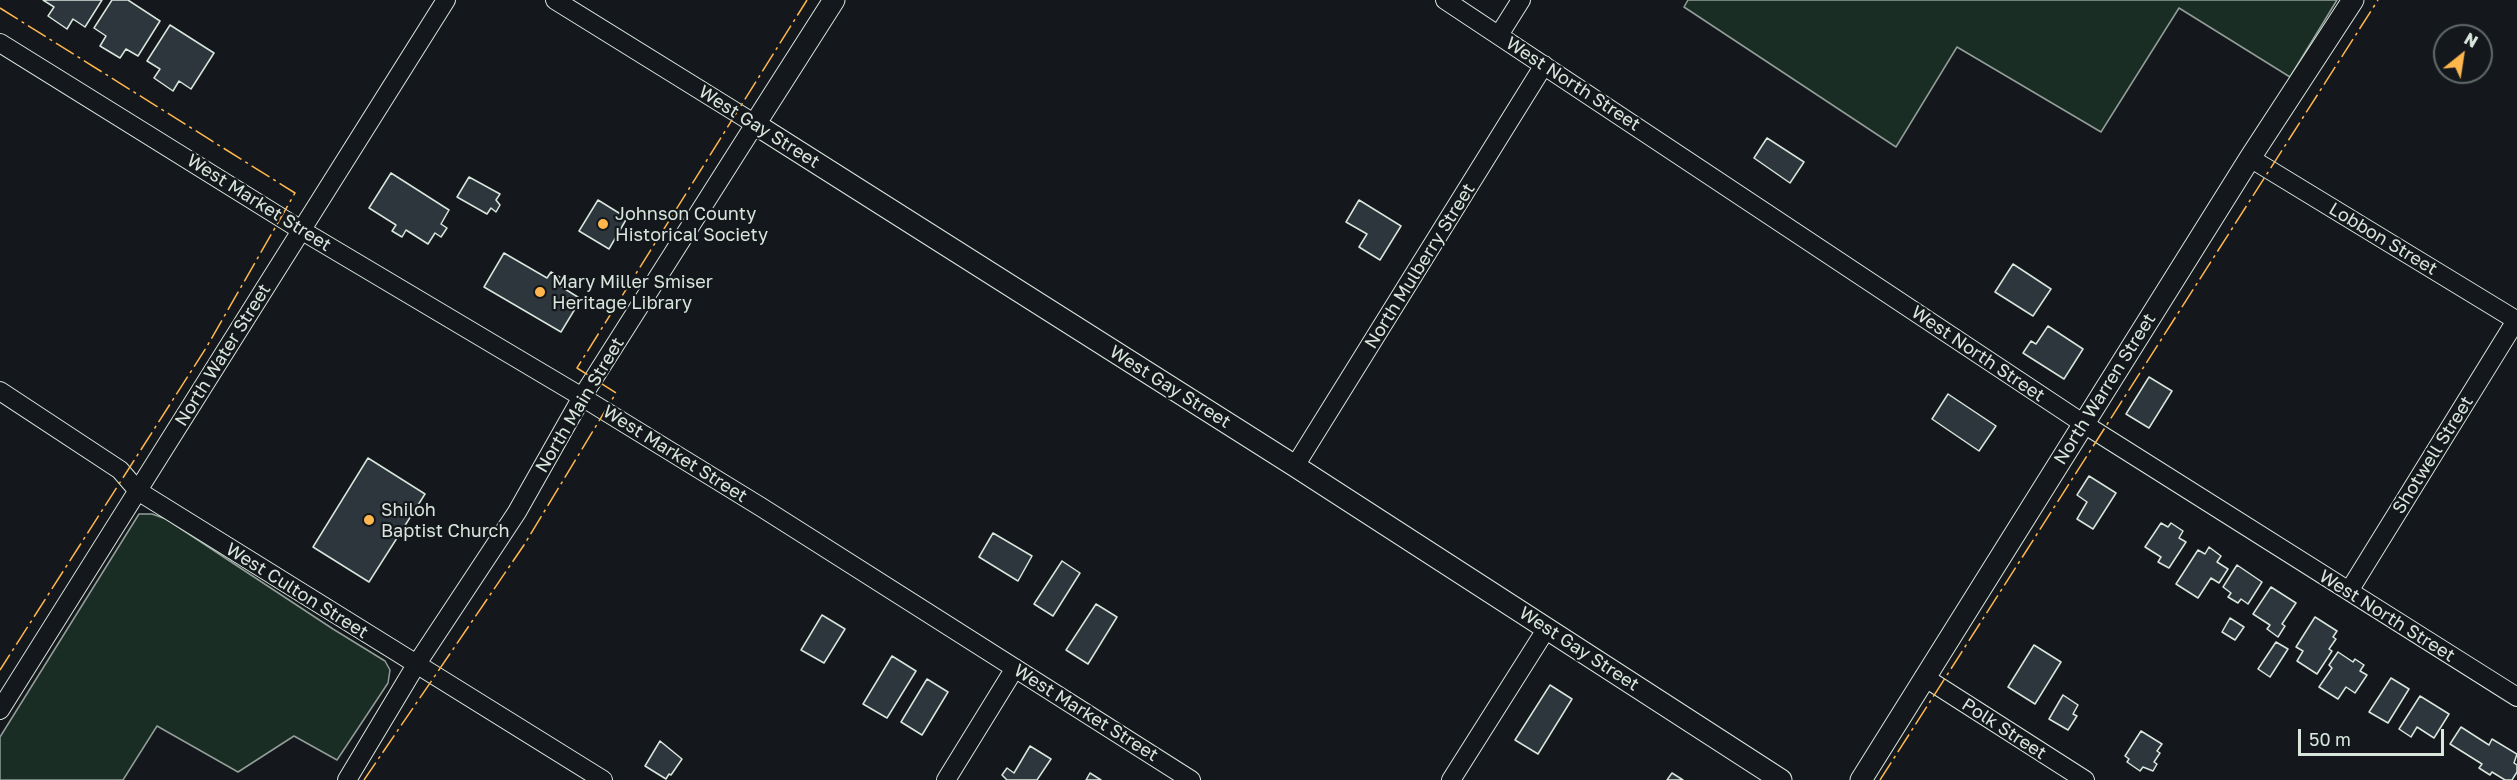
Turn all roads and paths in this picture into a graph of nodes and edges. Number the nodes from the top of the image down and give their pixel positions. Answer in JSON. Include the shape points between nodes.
{"nodes":[{"id":1,"x":446,"y":0,"type":"edge"},
{"id":2,"x":555,"y":0,"type":"edge"},
{"id":3,"x":834,"y":0,"type":"edge"},
{"id":4,"x":1445,"y":0,"type":"edge"},
{"id":5,"x":1521,"y":0,"type":"edge"},
{"id":6,"x":2353,"y":0,"type":"edge"},
{"id":7,"x":1499,"y":36,"type":"junction"},
{"id":8,"x":0,"y":43,"type":"edge"},
{"id":9,"x":1544,"y":65,"type":"junction"},
{"id":10,"x":755,"y":124,"type":"junction"},
{"id":11,"x":2250,"y":158,"type":"junction"},
{"id":12,"x":301,"y":230,"type":"junction"},
{"id":13,"x":2517,"y":320,"type":"edge"},
{"id":14,"x":0,"y":391,"type":"edge"},
{"id":15,"x":582,"y":397,"type":"junction"},
{"id":16,"x":2084,"y":424,"type":"junction"},
{"id":17,"x":1295,"y":466,"type":"junction"},
{"id":18,"x":138,"y":491,"type":"junction"},
{"id":19,"x":2349,"y":591,"type":"junction"},
{"id":20,"x":1547,"y":628,"type":"junction"},
{"id":21,"x":416,"y":665,"type":"junction"},
{"id":22,"x":1015,"y":668,"type":"junction"},
{"id":23,"x":1924,"y":678,"type":"junction"},
{"id":24,"x":2517,"y":697,"type":"edge"},
{"id":25,"x":0,"y":710,"type":"edge"},
{"id":26,"x":347,"y":780,"type":"edge"},
{"id":27,"x":603,"y":780,"type":"edge"},
{"id":28,"x":946,"y":780,"type":"edge"},
{"id":29,"x":1191,"y":780,"type":"edge"},
{"id":30,"x":1451,"y":780,"type":"edge"},
{"id":31,"x":1781,"y":780,"type":"edge"},
{"id":32,"x":1861,"y":780,"type":"edge"},
{"id":33,"x":2085,"y":780,"type":"edge"}],
"edges":[{"from":1,"to":12,"type":"street","name":"North Water Street"},
{"from":2,"to":10,"type":"street","name":"West Gay Street"},
{"from":3,"to":10,"type":"street","name":"North Main Street"},
{"from":4,"to":7,"type":"street","name":"West North Street"},
{"from":5,"to":7,"type":"street"},
{"from":6,"to":11,"type":"street","name":"North Warren Street"},
{"from":7,"to":9,"type":"street","name":"West North Street"},
{"from":8,"to":12,"type":"street","name":"West Market Street"},
{"from":9,"to":16,"type":"street","name":"West North Street"},
{"from":9,"to":17,"type":"street","name":"North Mulberry Street"},
{"from":10,"to":15,"type":"street","name":"North Main Street"},
{"from":10,"to":17,"type":"street","name":"West Gay Street"},
{"from":11,"to":13,"type":"street","name":"Lobbon Street"},
{"from":11,"to":16,"type":"street","name":"North Warren Street"},
{"from":12,"to":15,"type":"street","name":"West Market Street"},
{"from":12,"to":18,"type":"street","name":"North Water Street"},
{"from":13,"to":19,"type":"street","name":"Shotwell Street"},
{"from":14,"to":18,"type":"street","name":"West Culton Street","via":[[120,470]]},
{"from":15,"to":21,"type":"street","name":"North Main Street","via":[[517,512]]},
{"from":15,"to":22,"type":"street","name":"West Market Street"},
{"from":16,"to":19,"type":"street","name":"West North Street"},
{"from":16,"to":23,"type":"street","name":"North Warren Street"},
{"from":17,"to":20,"type":"street","name":"West Gay Street"},
{"from":18,"to":21,"type":"street","name":"West Culton Street"},
{"from":18,"to":25,"type":"street","name":"North Water Street"},
{"from":19,"to":24,"type":"street","name":"West North Street"},
{"from":20,"to":30,"type":"street"},
{"from":20,"to":31,"type":"street","name":"West Gay Street"},
{"from":21,"to":26,"type":"street","name":"North Main Street"},
{"from":21,"to":27,"type":"street","name":"West Culton Street"},
{"from":22,"to":28,"type":"street"},
{"from":22,"to":29,"type":"street","name":"West Market Street"},
{"from":23,"to":32,"type":"street","name":"North Warren Street"},
{"from":23,"to":33,"type":"street","name":"Polk Street"}]}
